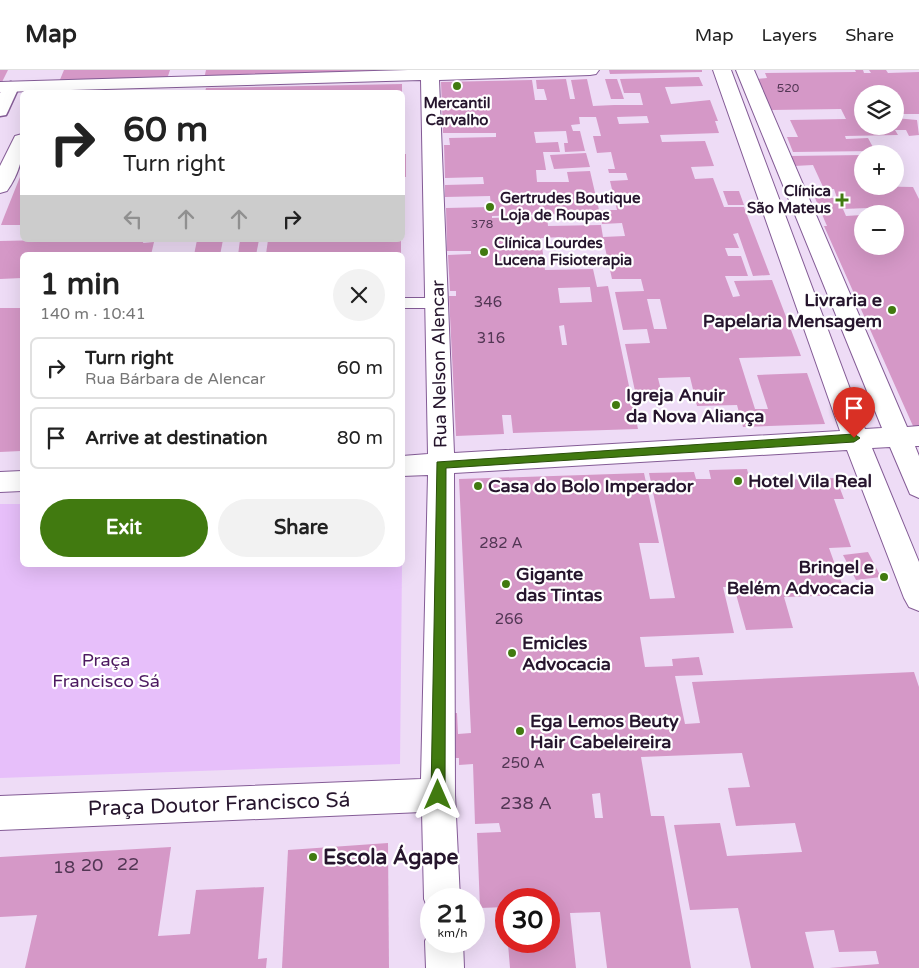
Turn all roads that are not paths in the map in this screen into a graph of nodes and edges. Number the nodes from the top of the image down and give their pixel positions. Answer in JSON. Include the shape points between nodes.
{"nodes":[{"id":1,"x":590,"y":70,"type":"edge"},
{"id":2,"x":722,"y":70,"type":"edge"},
{"id":3,"x":745,"y":70,"type":"edge"},
{"id":4,"x":430,"y":73,"type":"edge"},
{"id":5,"x":49,"y":83,"type":"edge"},
{"id":6,"x":6,"y":87,"type":"edge"},
{"id":7,"x":0,"y":111,"type":"edge"},
{"id":8,"x":20,"y":144,"type":"edge"},
{"id":9,"x":0,"y":187,"type":"edge"},
{"id":10,"x":405,"y":303,"type":"edge"},
{"id":11,"x":437,"y":303,"type":"junction"},
{"id":12,"x":909,"y":437,"type":"edge"},
{"id":13,"x":854,"y":438,"type":"junction"},
{"id":14,"x":441,"y":464,"type":"junction"},
{"id":15,"x":405,"y":466,"type":"edge"},
{"id":16,"x":20,"y":481,"type":"edge"},
{"id":17,"x":0,"y":482,"type":"edge"},
{"id":18,"x":919,"y":487,"type":"edge"},
{"id":19,"x":919,"y":598,"type":"edge"},
{"id":20,"x":438,"y":795,"type":"junction"},
{"id":21,"x":0,"y":813,"type":"edge"},
{"id":22,"x":442,"y":888,"type":"edge"},
{"id":23,"x":444,"y":953,"type":"edge"},
{"id":24,"x":445,"y":968,"type":"edge"}],
"edges":[{"from":1,"to":4,"type":"street"},
{"from":2,"to":13,"type":"street"},
{"from":3,"to":12,"type":"street"},
{"from":4,"to":5,"type":"street"},
{"from":4,"to":11,"type":"street","name":"Rua Nelson Alencar"},
{"from":5,"to":6,"type":"street"},
{"from":6,"to":7,"type":"street"},
{"from":8,"to":9,"type":"street"},
{"from":10,"to":11,"type":"lane"},
{"from":11,"to":14,"type":"street","name":"Rua Nelson Alencar"},
{"from":12,"to":13,"type":"street"},
{"from":12,"to":18,"type":"street"},
{"from":13,"to":14,"type":"street"},
{"from":13,"to":19,"type":"street"},
{"from":14,"to":15,"type":"street"},
{"from":14,"to":20,"type":"street","name":"Rua Nelson Alencar"},
{"from":16,"to":17,"type":"street"},
{"from":20,"to":21,"type":"street","name":"Praça Doutor Francisco Sá"},
{"from":20,"to":22,"type":"street","name":"Rua Nelson Alencar"},
{"from":23,"to":24,"type":"street"}]}
